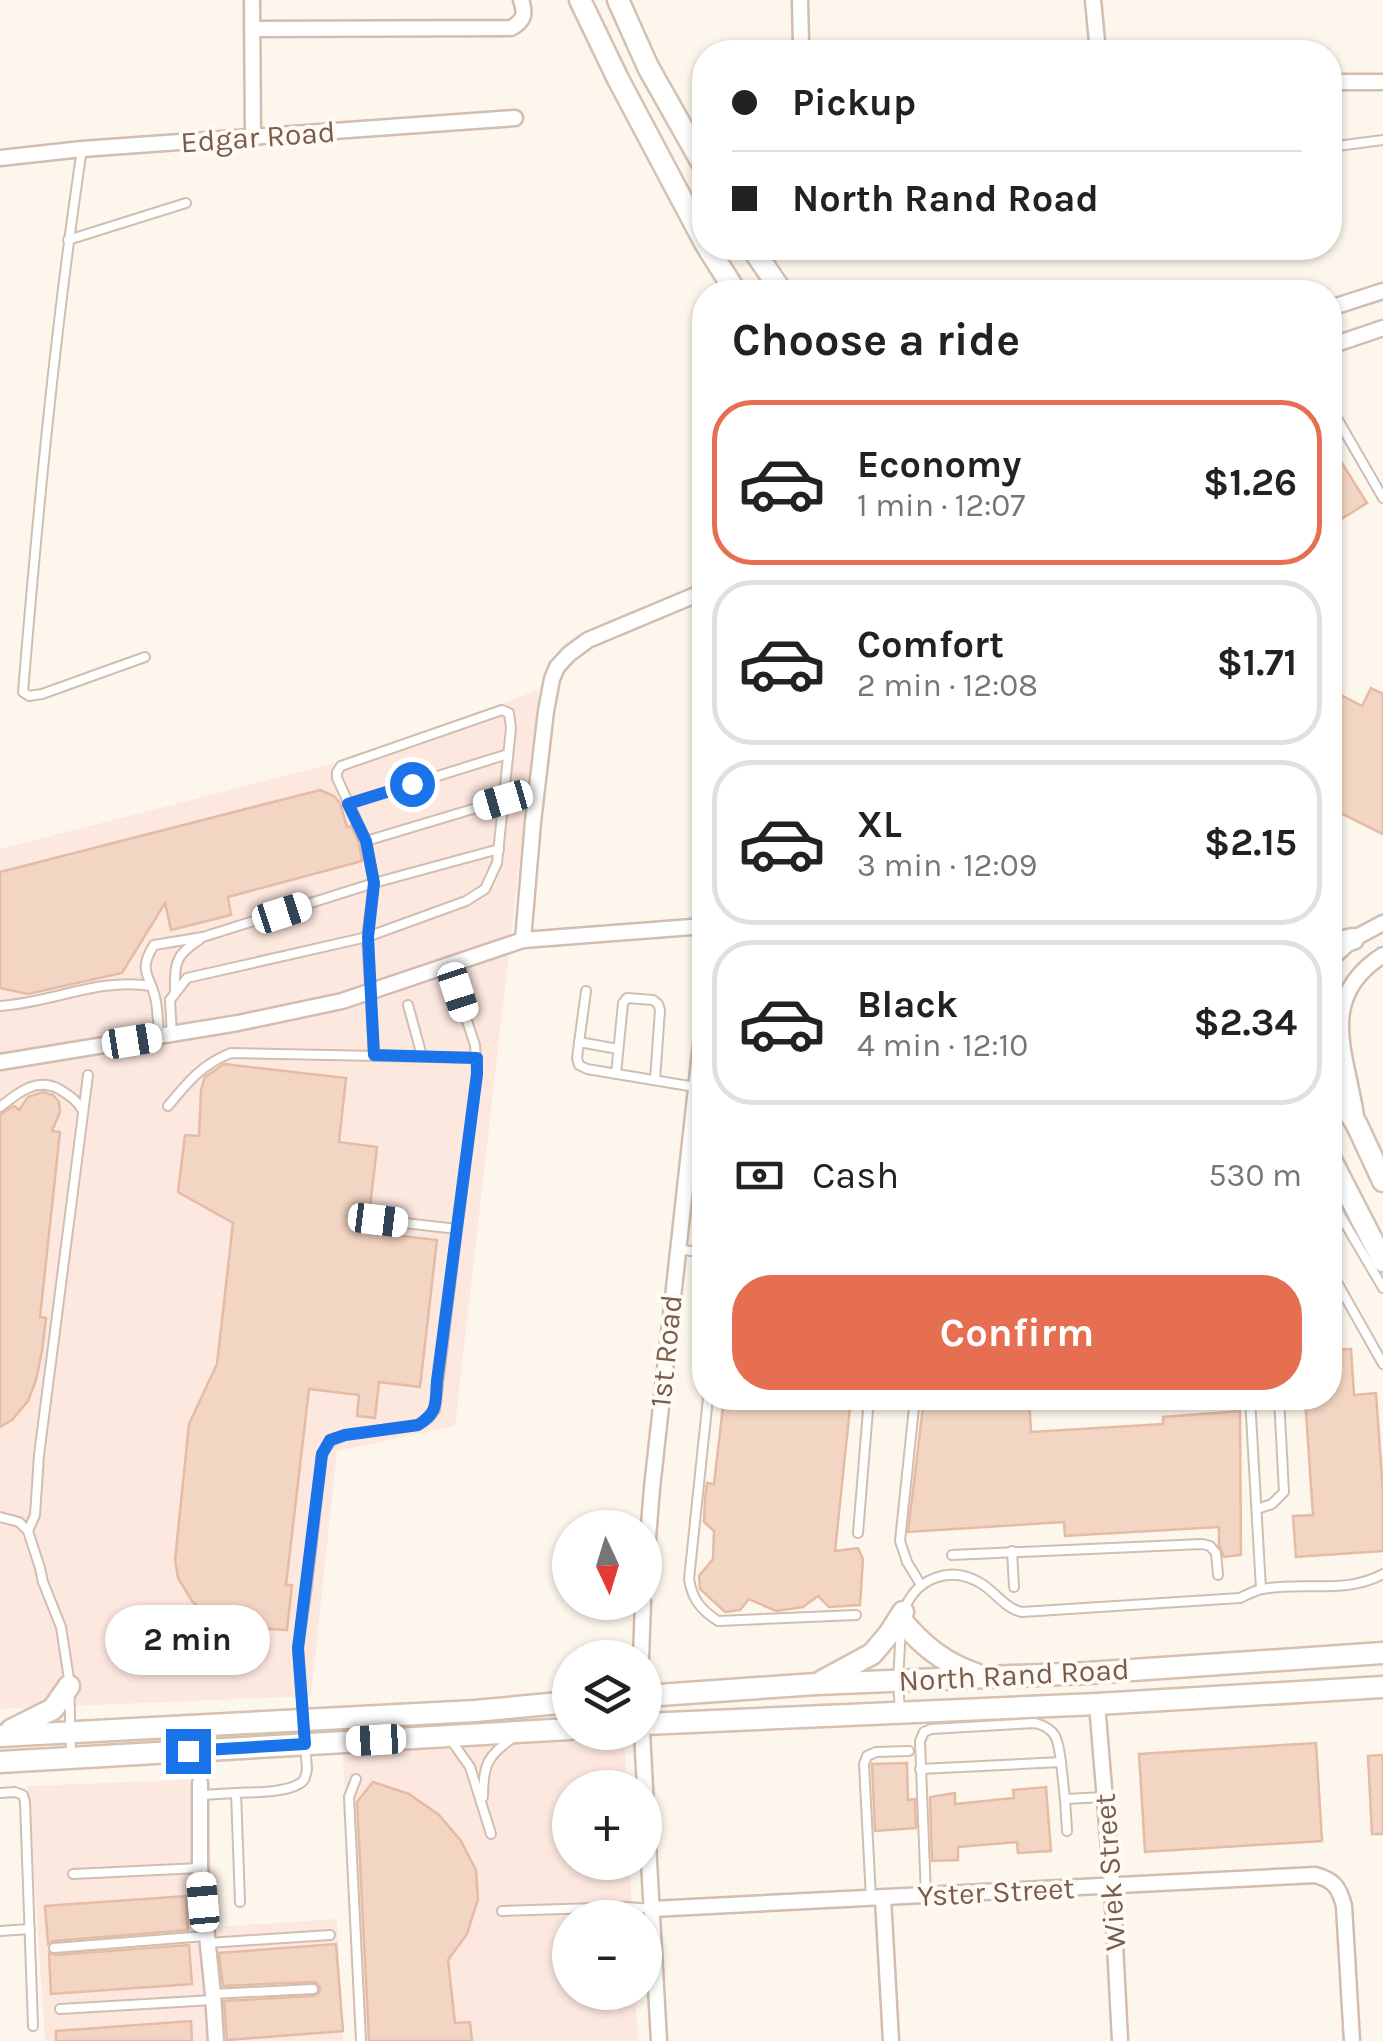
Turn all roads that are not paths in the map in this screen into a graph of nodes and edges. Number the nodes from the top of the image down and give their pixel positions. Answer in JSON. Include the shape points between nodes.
{"nodes":[{"id":1,"x":252,"y":0,"type":"edge"},
{"id":2,"x":521,"y":0,"type":"edge"},
{"id":3,"x":580,"y":0,"type":"edge"},
{"id":4,"x":618,"y":0,"type":"edge"},
{"id":5,"x":800,"y":0,"type":"edge"},
{"id":6,"x":1093,"y":0,"type":"edge"},
{"id":7,"x":252,"y":29,"type":"junction"},
{"id":8,"x":802,"y":40,"type":"edge"},
{"id":9,"x":1097,"y":40,"type":"edge"},
{"id":10,"x":1342,"y":82,"type":"edge"},
{"id":11,"x":1383,"y":82,"type":"edge"},
{"id":12,"x":516,"y":118,"type":"dead end"},
{"id":13,"x":253,"y":138,"type":"junction"},
{"id":14,"x":1383,"y":140,"type":"edge"},
{"id":15,"x":692,"y":145,"type":"edge"},
{"id":16,"x":1342,"y":146,"type":"edge"},
{"id":17,"x":82,"y":149,"type":"junction"},
{"id":18,"x":0,"y":158,"type":"edge"},
{"id":19,"x":186,"y":203,"type":"dead end"},
{"id":20,"x":692,"y":219,"type":"edge"},
{"id":21,"x":68,"y":240,"type":"junction"},
{"id":22,"x":1383,"y":291,"type":"edge"},
{"id":23,"x":1342,"y":304,"type":"edge"},
{"id":24,"x":1383,"y":328,"type":"edge"},
{"id":25,"x":1342,"y":342,"type":"edge"},
{"id":26,"x":1342,"y":427,"type":"edge"},
{"id":27,"x":1383,"y":498,"type":"edge"},
{"id":28,"x":692,"y":596,"type":"edge"},
{"id":29,"x":146,"y":657,"type":"dead end"},
{"id":30,"x":508,"y":754,"type":"junction"},
{"id":31,"x":503,"y":800,"type":"junction"},
{"id":32,"x":348,"y":804,"type":"junction"},
{"id":33,"x":366,"y":841,"type":"junction"},
{"id":34,"x":499,"y":849,"type":"junction"},
{"id":35,"x":374,"y":883,"type":"junction"},
{"id":36,"x":1383,"y":923,"type":"edge"},
{"id":37,"x":692,"y":927,"type":"edge"},
{"id":38,"x":203,"y":937,"type":"junction"},
{"id":39,"x":368,"y":937,"type":"junction"},
{"id":40,"x":1353,"y":938,"type":"junction"},
{"id":41,"x":523,"y":940,"type":"junction"},
{"id":42,"x":1342,"y":941,"type":"edge"},
{"id":43,"x":1342,"y":949,"type":"edge"},
{"id":44,"x":1383,"y":955,"type":"edge"},
{"id":45,"x":151,"y":986,"type":"junction"},
{"id":46,"x":371,"y":990,"type":"junction"},
{"id":47,"x":175,"y":991,"type":"junction"},
{"id":48,"x":586,"y":991,"type":"dead end"},
{"id":49,"x":458,"y":992,"type":"dead end"},
{"id":50,"x":408,"y":1005,"type":"dead end"},
{"id":51,"x":0,"y":1006,"type":"edge"},
{"id":52,"x":1342,"y":1010,"type":"edge"},
{"id":53,"x":166,"y":1036,"type":"junction"},
{"id":54,"x":579,"y":1042,"type":"junction"},
{"id":55,"x":618,"y":1049,"type":"junction"},
{"id":56,"x":1342,"y":1051,"type":"edge"},
{"id":57,"x":374,"y":1055,"type":"junction"},
{"id":58,"x":422,"y":1056,"type":"junction"},
{"id":59,"x":477,"y":1058,"type":"junction"},
{"id":60,"x":0,"y":1062,"type":"edge"},
{"id":61,"x":616,"y":1074,"type":"junction"},
{"id":62,"x":88,"y":1075,"type":"dead end"},
{"id":63,"x":654,"y":1080,"type":"junction"},
{"id":64,"x":692,"y":1086,"type":"edge"},
{"id":65,"x":1342,"y":1100,"type":"edge"},
{"id":66,"x":168,"y":1106,"type":"dead end"},
{"id":67,"x":0,"y":1107,"type":"edge"},
{"id":68,"x":83,"y":1111,"type":"junction"},
{"id":69,"x":692,"y":1114,"type":"edge"},
{"id":70,"x":1357,"y":1125,"type":"junction"},
{"id":71,"x":1383,"y":1181,"type":"edge"},
{"id":72,"x":1342,"y":1182,"type":"edge"},
{"id":73,"x":1342,"y":1218,"type":"edge"},
{"id":74,"x":378,"y":1220,"type":"dead end"},
{"id":75,"x":457,"y":1229,"type":"junction"},
{"id":76,"x":677,"y":1249,"type":"junction"},
{"id":77,"x":692,"y":1251,"type":"edge"},
{"id":78,"x":1383,"y":1262,"type":"edge"},
{"id":79,"x":1383,"y":1288,"type":"edge"},
{"id":80,"x":1342,"y":1292,"type":"edge"},
{"id":81,"x":1342,"y":1297,"type":"edge"},
{"id":82,"x":1345,"y":1297,"type":"junction"},
{"id":83,"x":1383,"y":1364,"type":"edge"},
{"id":84,"x":707,"y":1410,"type":"edge"},
{"id":85,"x":868,"y":1410,"type":"edge"},
{"id":86,"x":913,"y":1410,"type":"edge"},
{"id":87,"x":1251,"y":1410,"type":"edge"},
{"id":88,"x":1280,"y":1410,"type":"edge"},
{"id":89,"x":1256,"y":1509,"type":"junction"},
{"id":90,"x":650,"y":1510,"type":"edge"},
{"id":91,"x":0,"y":1517,"type":"edge"},
{"id":92,"x":28,"y":1531,"type":"junction"},
{"id":93,"x":858,"y":1533,"type":"dead end"},
{"id":94,"x":1012,"y":1551,"type":"junction"},
{"id":95,"x":952,"y":1555,"type":"dead end"},
{"id":96,"x":1383,"y":1574,"type":"edge"},
{"id":97,"x":1218,"y":1575,"type":"dead end"},
{"id":98,"x":922,"y":1584,"type":"junction"},
{"id":99,"x":1014,"y":1587,"type":"dead end"},
{"id":100,"x":1261,"y":1589,"type":"junction"},
{"id":101,"x":856,"y":1615,"type":"dead end"},
{"id":102,"x":902,"y":1616,"type":"junction"},
{"id":103,"x":1383,"y":1643,"type":"edge"},
{"id":104,"x":1383,"y":1653,"type":"edge"},
{"id":105,"x":1332,"y":1656,"type":"junction"},
{"id":106,"x":984,"y":1676,"type":"junction"},
{"id":107,"x":898,"y":1681,"type":"junction"},
{"id":108,"x":816,"y":1684,"type":"junction"},
{"id":109,"x":70,"y":1686,"type":"junction"},
{"id":110,"x":1383,"y":1687,"type":"edge"},
{"id":111,"x":662,"y":1695,"type":"edge"},
{"id":112,"x":552,"y":1704,"type":"edge"},
{"id":113,"x":1098,"y":1704,"type":"junction"},
{"id":114,"x":900,"y":1712,"type":"junction"},
{"id":115,"x":302,"y":1720,"type":"junction"},
{"id":116,"x":662,"y":1723,"type":"edge"},
{"id":117,"x":552,"y":1730,"type":"edge"},
{"id":118,"x":71,"y":1732,"type":"junction"},
{"id":119,"x":522,"y":1732,"type":"junction"},
{"id":120,"x":0,"y":1735,"type":"edge"},
{"id":121,"x":448,"y":1737,"type":"junction"},
{"id":122,"x":305,"y":1744,"type":"junction"},
{"id":123,"x":910,"y":1751,"type":"dead end"},
{"id":124,"x":71,"y":1759,"type":"junction"},
{"id":125,"x":0,"y":1762,"type":"edge"},
{"id":126,"x":1061,"y":1762,"type":"junction"},
{"id":127,"x":920,"y":1769,"type":"junction"},
{"id":128,"x":356,"y":1779,"type":"dead end"},
{"id":129,"x":200,"y":1789,"type":"joint"},
{"id":130,"x":0,"y":1793,"type":"edge"},
{"id":131,"x":236,"y":1793,"type":"junction"},
{"id":132,"x":1105,"y":1796,"type":"junction"},
{"id":133,"x":1065,"y":1799,"type":"junction"},
{"id":134,"x":483,"y":1806,"type":"junction"},
{"id":135,"x":1067,"y":1832,"type":"dead end"},
{"id":136,"x":491,"y":1834,"type":"dead end"},
{"id":137,"x":200,"y":1868,"type":"junction"},
{"id":138,"x":73,"y":1874,"type":"dead end"},
{"id":139,"x":1112,"y":1886,"type":"junction"},
{"id":140,"x":926,"y":1896,"type":"junction"},
{"id":141,"x":877,"y":1898,"type":"junction"},
{"id":142,"x":240,"y":1902,"type":"dead end"},
{"id":143,"x":552,"y":1909,"type":"edge"},
{"id":144,"x":662,"y":1909,"type":"edge"},
{"id":145,"x":502,"y":1911,"type":"dead end"},
{"id":146,"x":30,"y":1929,"type":"junction"},
{"id":147,"x":0,"y":1931,"type":"edge"},
{"id":148,"x":330,"y":1935,"type":"dead end"},
{"id":149,"x":207,"y":1940,"type":"junction"},
{"id":150,"x":54,"y":1948,"type":"dead end"},
{"id":151,"x":313,"y":1988,"type":"dead end"},
{"id":152,"x":214,"y":1997,"type":"junction"},
{"id":153,"x":60,"y":2009,"type":"dead end"},
{"id":154,"x":657,"y":2010,"type":"edge"},
{"id":155,"x":33,"y":2026,"type":"dead end"},
{"id":156,"x":216,"y":2041,"type":"edge"},
{"id":157,"x":361,"y":2041,"type":"edge"},
{"id":158,"x":659,"y":2041,"type":"edge"},
{"id":159,"x":891,"y":2041,"type":"edge"},
{"id":160,"x":1120,"y":2041,"type":"edge"},
{"id":161,"x":1352,"y":2041,"type":"edge"}],
"edges":[{"from":1,"to":7,"type":"street"},
{"from":2,"to":7,"type":"street","via":[[524,16],[511,28]]},
{"from":3,"to":20,"type":"main road"},
{"from":4,"to":15,"type":"main road"},
{"from":5,"to":8,"type":"street"},
{"from":6,"to":9,"type":"street"},
{"from":7,"to":13,"type":"street"},
{"from":10,"to":11,"type":"street"},
{"from":12,"to":13,"type":"street","name":"Edgar Road"},
{"from":13,"to":17,"type":"street","name":"Edgar Road"},
{"from":14,"to":16,"type":"lane"},
{"from":17,"to":18,"type":"street","name":"Edgar Road"},
{"from":17,"to":21,"type":"lane"},
{"from":19,"to":21,"type":"lane"},
{"from":21,"to":29,"type":"lane","via":[[23,692],[42,694]]},
{"from":22,"to":23,"type":"street"},
{"from":24,"to":25,"type":"street"},
{"from":26,"to":27,"type":"lane"},
{"from":28,"to":41,"type":"street","via":[[588,640],[557,667],[546,710]]},
{"from":30,"to":31,"type":"lane"},
{"from":30,"to":32,"type":"lane"},
{"from":30,"to":32,"type":"lane","via":[[510,716],[502,710],[341,766],[337,778]]},
{"from":31,"to":33,"type":"lane"},
{"from":31,"to":34,"type":"lane"},
{"from":32,"to":33,"type":"lane"},
{"from":33,"to":35,"type":"lane"},
{"from":34,"to":35,"type":"lane"},
{"from":34,"to":39,"type":"lane","via":[[485,889]]},
{"from":35,"to":38,"type":"lane"},
{"from":35,"to":39,"type":"lane"},
{"from":36,"to":40,"type":"street"},
{"from":37,"to":41,"type":"street"},
{"from":38,"to":45,"type":"lane","via":[[154,945],[144,962]]},
{"from":38,"to":47,"type":"lane","via":[[180,956]]},
{"from":39,"to":46,"type":"lane"},
{"from":39,"to":47,"type":"lane","via":[[186,978]]},
{"from":40,"to":42,"type":"main road"},
{"from":40,"to":43,"type":"street"},
{"from":41,"to":46,"type":"street"},
{"from":44,"to":52,"type":"street","via":[[1365,966]]},
{"from":45,"to":51,"type":"lane","via":[[132,982]]},
{"from":45,"to":53,"type":"lane"},
{"from":46,"to":53,"type":"street"},
{"from":46,"to":57,"type":"lane"},
{"from":47,"to":53,"type":"lane"},
{"from":48,"to":54,"type":"lane"},
{"from":49,"to":59,"type":"lane"},
{"from":50,"to":58,"type":"lane"},
{"from":53,"to":60,"type":"street"},
{"from":54,"to":55,"type":"lane"},
{"from":54,"to":61,"type":"lane","via":[[579,1065]]},
{"from":55,"to":61,"type":"lane"},
{"from":55,"to":63,"type":"lane","via":[[623,1003],[653,1000],[660,1010]]},
{"from":56,"to":70,"type":"street"},
{"from":57,"to":58,"type":"lane"},
{"from":57,"to":66,"type":"lane","via":[[231,1053],[198,1071]]},
{"from":58,"to":59,"type":"lane"},
{"from":59,"to":75,"type":"lane"},
{"from":61,"to":63,"type":"lane"},
{"from":62,"to":68,"type":"lane"},
{"from":63,"to":64,"type":"lane"},
{"from":65,"to":70,"type":"main road"},
{"from":67,"to":68,"type":"lane","via":[[23,1088],[49,1084],[75,1098]]},
{"from":68,"to":92,"type":"lane"},
{"from":69,"to":76,"type":"street","name":"1st Road"},
{"from":70,"to":71,"type":"main road"},
{"from":72,"to":78,"type":"main road"},
{"from":73,"to":79,"type":"lane"},
{"from":74,"to":75,"type":"lane"},
{"from":75,"to":115,"type":"lane","via":[[435,1410],[418,1425],[330,1440],[322,1454],[298,1648]]},
{"from":76,"to":77,"type":"lane"},
{"from":76,"to":90,"type":"street","name":"1st Road"},
{"from":80,"to":82,"type":"lane"},
{"from":81,"to":82,"type":"lane"},
{"from":82,"to":83,"type":"lane"},
{"from":84,"to":101,"type":"lane","via":[[689,1579],[703,1611],[718,1620]]},
{"from":85,"to":93,"type":"lane"},
{"from":86,"to":98,"type":"lane","via":[[900,1541]]},
{"from":87,"to":89,"type":"lane"},
{"from":88,"to":89,"type":"lane","via":[[1284,1492]]},
{"from":89,"to":100,"type":"lane"},
{"from":91,"to":92,"type":"lane"},
{"from":92,"to":109,"type":"lane","via":[[61,1627]]},
{"from":94,"to":95,"type":"lane"},
{"from":94,"to":97,"type":"lane","via":[[1202,1544],[1216,1553]]},
{"from":94,"to":99,"type":"lane"},
{"from":96,"to":100,"type":"lane","via":[[1351,1586]]},
{"from":98,"to":100,"type":"lane","via":[[938,1575],[966,1576],[1022,1612],[1240,1598]]},
{"from":98,"to":102,"type":"lane"},
{"from":102,"to":106,"type":"main road","via":[[940,1658]]},
{"from":102,"to":107,"type":"lane"},
{"from":102,"to":108,"type":"main road","via":[[872,1654]]},
{"from":103,"to":105,"type":"main road"},
{"from":104,"to":105,"type":"main road","name":"North Rand Road"},
{"from":105,"to":106,"type":"main road","name":"North Rand Road"},
{"from":106,"to":107,"type":"main road","name":"North Rand Road"},
{"from":107,"to":108,"type":"main road","name":"North Rand Road"},
{"from":107,"to":114,"type":"lane"},
{"from":108,"to":111,"type":"main road","name":"North Rand Road"},
{"from":109,"to":118,"type":"lane"},
{"from":109,"to":120,"type":"main road","via":[[53,1709]]},
{"from":110,"to":113,"type":"main road","name":"North Rand Road"},
{"from":112,"to":115,"type":"main road"},
{"from":113,"to":114,"type":"main road","name":"North Rand Road"},
{"from":113,"to":132,"type":"street","name":"Wiek Street"},
{"from":114,"to":116,"type":"main road","name":"North Rand Road"},
{"from":115,"to":118,"type":"main road"},
{"from":115,"to":122,"type":"lane"},
{"from":117,"to":119,"type":"main road"},
{"from":118,"to":120,"type":"main road"},
{"from":118,"to":124,"type":"lane"},
{"from":119,"to":121,"type":"main road"},
{"from":119,"to":134,"type":"lane","via":[[486,1764]]},
{"from":121,"to":122,"type":"main road"},
{"from":121,"to":134,"type":"lane","via":[[470,1767]]},
{"from":122,"to":124,"type":"main road"},
{"from":122,"to":131,"type":"lane","via":[[308,1769],[300,1784]]},
{"from":123,"to":141,"type":"lane","via":[[876,1752],[864,1764]]},
{"from":124,"to":125,"type":"main road"},
{"from":126,"to":127,"type":"lane"},
{"from":126,"to":127,"type":"lane","via":[[1055,1734],[1035,1723],[924,1732]]},
{"from":126,"to":133,"type":"lane"},
{"from":127,"to":140,"type":"lane"},
{"from":128,"to":157,"type":"lane","via":[[349,1797]]},
{"from":129,"to":131,"type":"lane"},
{"from":129,"to":137,"type":"street"},
{"from":130,"to":146,"type":"lane","via":[[23,1794],[25,1802]]},
{"from":131,"to":142,"type":"lane"},
{"from":132,"to":133,"type":"lane"},
{"from":132,"to":139,"type":"street","name":"Wiek Street"},
{"from":133,"to":135,"type":"lane"},
{"from":134,"to":136,"type":"lane"},
{"from":137,"to":138,"type":"lane"},
{"from":137,"to":149,"type":"street"},
{"from":139,"to":140,"type":"street","name":"Yster Street"},
{"from":139,"to":160,"type":"street","name":"Wiek Street"},
{"from":139,"to":161,"type":"street","name":"Yster Street","via":[[1328,1878],[1344,1906]]},
{"from":140,"to":141,"type":"street","name":"Yster Street"},
{"from":141,"to":144,"type":"street","name":"Yster Street"},
{"from":141,"to":159,"type":"street"},
{"from":143,"to":145,"type":"lane"},
{"from":146,"to":147,"type":"lane"},
{"from":146,"to":155,"type":"lane"},
{"from":148,"to":149,"type":"lane"},
{"from":149,"to":150,"type":"lane"},
{"from":149,"to":152,"type":"street"},
{"from":151,"to":152,"type":"lane"},
{"from":152,"to":153,"type":"lane"},
{"from":152,"to":156,"type":"street"},
{"from":154,"to":158,"type":"street"}]}
